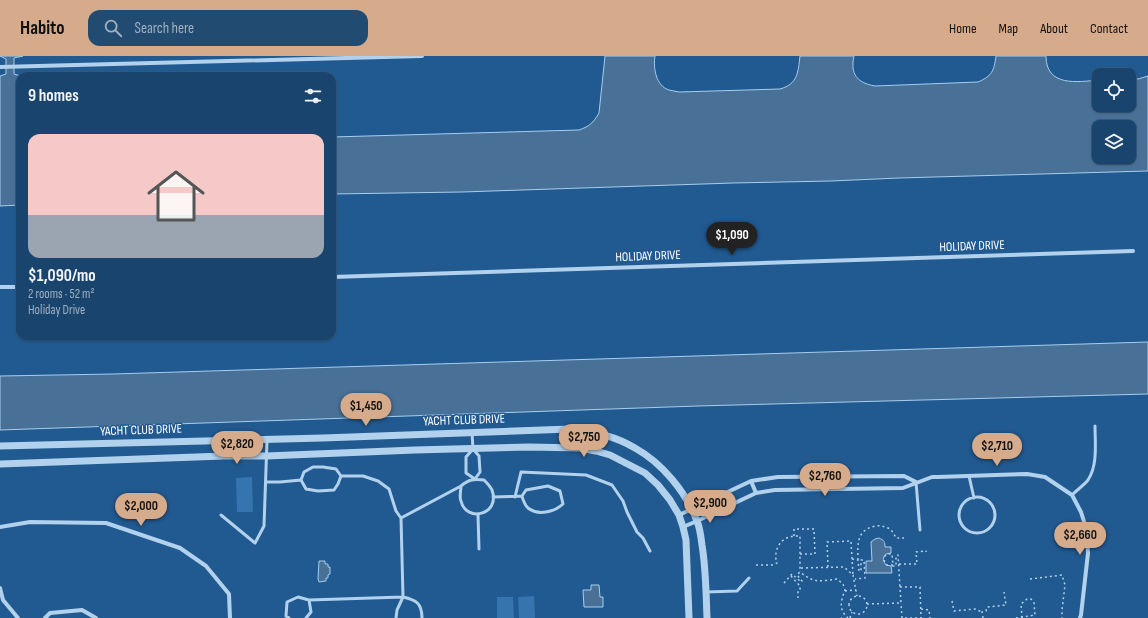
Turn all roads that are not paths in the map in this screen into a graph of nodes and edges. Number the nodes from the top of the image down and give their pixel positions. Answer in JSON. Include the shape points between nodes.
{"nodes":[{"id":1,"x":422,"y":56,"type":"edge"},
{"id":2,"x":0,"y":67,"type":"edge"},
{"id":3,"x":1133,"y":251,"type":"dead end"},
{"id":4,"x":336,"y":277,"type":"edge"},
{"id":5,"x":0,"y":287,"type":"edge"},
{"id":6,"x":16,"y":287,"type":"edge"},
{"id":7,"x":1095,"y":426,"type":"dead end"},
{"id":8,"x":472,"y":432,"type":"junction"},
{"id":9,"x":267,"y":439,"type":"junction"},
{"id":10,"x":0,"y":446,"type":"edge"},
{"id":11,"x":473,"y":449,"type":"junction"},
{"id":12,"x":266,"y":456,"type":"junction"},
{"id":13,"x":0,"y":464,"type":"edge"},
{"id":14,"x":341,"y":476,"type":"junction"},
{"id":15,"x":969,"y":476,"type":"junction"},
{"id":16,"x":475,"y":479,"type":"junction"},
{"id":17,"x":301,"y":480,"type":"junction"},
{"id":18,"x":266,"y":482,"type":"junction"},
{"id":19,"x":751,"y":482,"type":"junction"},
{"id":20,"x":916,"y":482,"type":"junction"},
{"id":21,"x":461,"y":486,"type":"junction"},
{"id":22,"x":756,"y":493,"type":"junction"},
{"id":23,"x":1072,"y":495,"type":"junction"},
{"id":24,"x":522,"y":496,"type":"junction"},
{"id":25,"x":493,"y":497,"type":"junction"},
{"id":26,"x":515,"y":497,"type":"junction"},
{"id":27,"x":974,"y":498,"type":"junction"},
{"id":28,"x":691,"y":509,"type":"junction"},
{"id":29,"x":221,"y":515,"type":"dead end"},
{"id":30,"x":478,"y":515,"type":"junction"},
{"id":31,"x":679,"y":515,"type":"junction"},
{"id":32,"x":401,"y":518,"type":"junction"},
{"id":33,"x":697,"y":521,"type":"junction"},
{"id":34,"x":0,"y":527,"type":"edge"},
{"id":35,"x":683,"y":527,"type":"junction"},
{"id":36,"x":920,"y":530,"type":"dead end"},
{"id":37,"x":479,"y":549,"type":"dead end"},
{"id":38,"x":650,"y":551,"type":"dead end"},
{"id":39,"x":750,"y":578,"type":"dead end"},
{"id":40,"x":0,"y":588,"type":"edge"},
{"id":41,"x":706,"y":592,"type":"junction"},
{"id":42,"x":403,"y":597,"type":"junction"},
{"id":43,"x":309,"y":600,"type":"junction"},
{"id":44,"x":2,"y":602,"type":"edge"},
{"id":45,"x":18,"y":618,"type":"edge"},
{"id":46,"x":45,"y":618,"type":"edge"},
{"id":47,"x":96,"y":618,"type":"edge"},
{"id":48,"x":230,"y":618,"type":"edge"},
{"id":49,"x":289,"y":618,"type":"edge"},
{"id":50,"x":306,"y":618,"type":"edge"},
{"id":51,"x":396,"y":618,"type":"edge"},
{"id":52,"x":422,"y":618,"type":"edge"},
{"id":53,"x":689,"y":618,"type":"edge"},
{"id":54,"x":707,"y":618,"type":"edge"},
{"id":55,"x":1080,"y":618,"type":"edge"}],
"edges":[{"from":1,"to":2,"type":"street"},
{"from":3,"to":4,"type":"street","name":"HOLIDAY DRIVE"},
{"from":5,"to":6,"type":"street"},
{"from":7,"to":23,"type":"lane","via":[[1094,463],[1091,475]]},
{"from":8,"to":9,"type":"street","name":"YACHT CLUB DRIVE"},
{"from":8,"to":11,"type":"lane"},
{"from":8,"to":28,"type":"street","name":"YACHT CLUB DRIVE","via":[[570,429],[607,436],[635,448],[662,469],[686,498]]},
{"from":9,"to":10,"type":"street","name":"YACHT CLUB DRIVE"},
{"from":9,"to":12,"type":"lane"},
{"from":11,"to":12,"type":"street"},
{"from":11,"to":16,"type":"lane","via":[[480,460],[480,472]]},
{"from":11,"to":16,"type":"lane","via":[[466,457],[466,473]]},
{"from":11,"to":31,"type":"street","via":[[580,448],[610,455],[645,473],[662,490]]},
{"from":12,"to":13,"type":"street"},
{"from":12,"to":18,"type":"lane"},
{"from":14,"to":17,"type":"lane","via":[[336,469],[313,467],[304,472]]},
{"from":14,"to":17,"type":"lane","via":[[334,490],[306,489]]},
{"from":14,"to":32,"type":"lane","via":[[363,476],[389,488],[396,511]]},
{"from":15,"to":20,"type":"street","via":[[932,477]]},
{"from":15,"to":23,"type":"street","via":[[1027,474],[1045,477]]},
{"from":15,"to":27,"type":"lane"},
{"from":16,"to":21,"type":"lane","via":[[466,481]]},
{"from":16,"to":25,"type":"lane","via":[[484,480],[491,488]]},
{"from":17,"to":18,"type":"lane"},
{"from":18,"to":29,"type":"lane","via":[[264,526],[255,543]]},
{"from":19,"to":20,"type":"street","via":[[778,476],[904,476]]},
{"from":19,"to":22,"type":"street"},
{"from":19,"to":28,"type":"street"},
{"from":20,"to":22,"type":"street","via":[[903,488],[775,490]]},
{"from":20,"to":36,"type":"lane"},
{"from":21,"to":30,"type":"lane","via":[[462,506]]},
{"from":21,"to":32,"type":"lane"},
{"from":22,"to":33,"type":"street"},
{"from":23,"to":55,"type":"street","via":[[1086,528],[1088,553]]},
{"from":24,"to":24,"type":"lane","via":[[526,507],[535,512],[548,512],[563,504],[560,491],[548,486],[526,490]]},
{"from":24,"to":26,"type":"lane"},
{"from":25,"to":26,"type":"lane"},
{"from":25,"to":30,"type":"lane","via":[[490,508]]},
{"from":26,"to":38,"type":"lane","via":[[521,472],[586,475],[612,485]]},
{"from":27,"to":27,"type":"lane","via":[[964,503],[960,519],[971,532],[983,532],[988,530],[995,520],[994,508],[986,499]]},
{"from":28,"to":31,"type":"street"},
{"from":28,"to":33,"type":"street","name":"YACHT CLUB DRIVE"},
{"from":30,"to":37,"type":"lane"},
{"from":31,"to":35,"type":"street"},
{"from":32,"to":42,"type":"lane"},
{"from":33,"to":35,"type":"street"},
{"from":33,"to":41,"type":"street","name":"YACHT CLUB DRIVE","via":[[705,559]]},
{"from":34,"to":48,"type":"street","via":[[30,522],[106,523],[180,548],[206,566],[229,594]]},
{"from":35,"to":53,"type":"street","via":[[686,540]]},
{"from":39,"to":41,"type":"lane","via":[[737,591]]},
{"from":40,"to":44,"type":"street"},
{"from":41,"to":54,"type":"street","name":"YACHT CLUB DRIVE"},
{"from":42,"to":43,"type":"lane"},
{"from":42,"to":51,"type":"lane","via":[[396,610]]},
{"from":42,"to":52,"type":"lane","via":[[418,604],[422,610]]},
{"from":43,"to":49,"type":"lane","via":[[298,597],[287,602],[286,616]]},
{"from":43,"to":50,"type":"lane","via":[[311,612]]},
{"from":44,"to":45,"type":"street"},
{"from":46,"to":47,"type":"street","via":[[50,613],[82,610]]}]}
